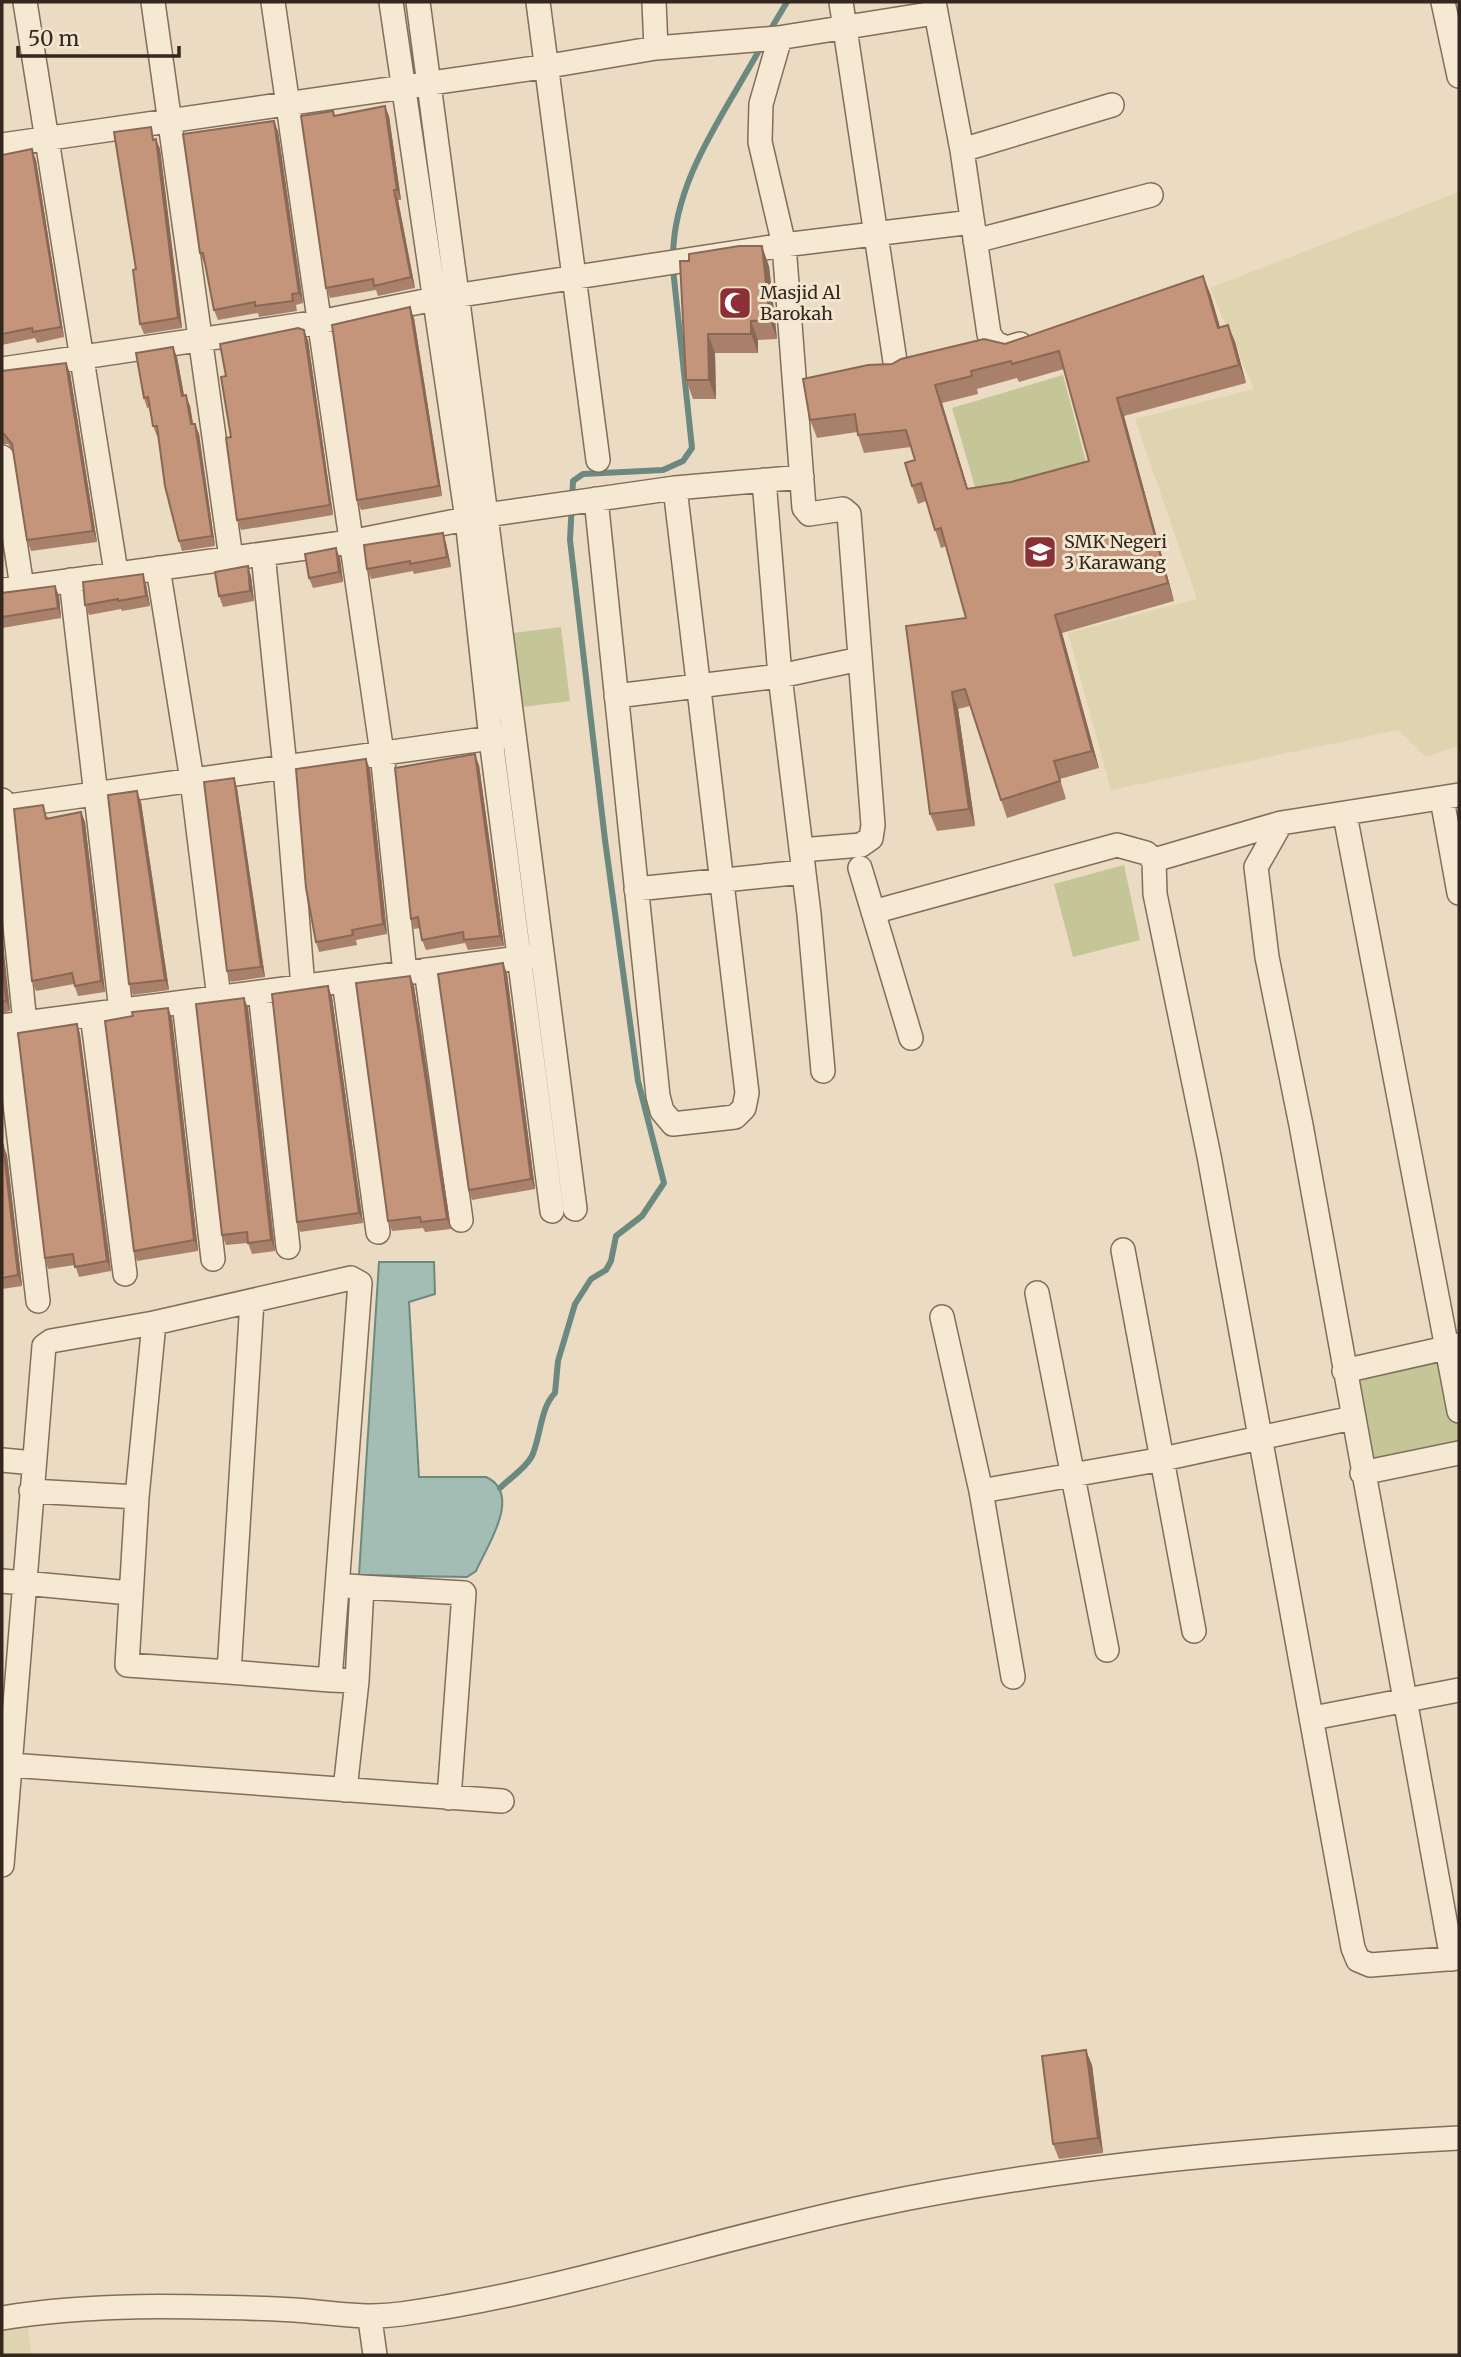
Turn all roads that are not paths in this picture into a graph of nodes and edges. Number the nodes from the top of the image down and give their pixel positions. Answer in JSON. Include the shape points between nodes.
{"nodes":[{"id":1,"x":25,"y":2,"type":"edge"},
{"id":2,"x":153,"y":2,"type":"edge"},
{"id":3,"x":274,"y":2,"type":"edge"},
{"id":4,"x":391,"y":2,"type":"edge"},
{"id":5,"x":418,"y":2,"type":"edge"},
{"id":6,"x":538,"y":2,"type":"edge"},
{"id":7,"x":654,"y":2,"type":"edge"},
{"id":8,"x":841,"y":2,"type":"edge"},
{"id":9,"x":1443,"y":2,"type":"edge"},
{"id":10,"x":934,"y":7,"type":"edge"},
{"id":11,"x":844,"y":28,"type":"junction"},
{"id":12,"x":779,"y":38,"type":"junction"},
{"id":13,"x":656,"y":48,"type":"junction"},
{"id":14,"x":549,"y":66,"type":"junction"},
{"id":15,"x":1459,"y":76,"type":"edge"},
{"id":16,"x":429,"y":83,"type":"junction"},
{"id":17,"x":404,"y":87,"type":"junction"},
{"id":18,"x":288,"y":104,"type":"junction"},
{"id":19,"x":1112,"y":105,"type":"dead end"},
{"id":20,"x":170,"y":122,"type":"junction"},
{"id":21,"x":45,"y":140,"type":"junction"},
{"id":22,"x":2,"y":145,"type":"edge"},
{"id":23,"x":962,"y":150,"type":"junction"},
{"id":24,"x":1151,"y":195,"type":"dead end"},
{"id":25,"x":974,"y":231,"type":"junction"},
{"id":26,"x":876,"y":234,"type":"junction"},
{"id":27,"x":784,"y":244,"type":"junction"},
{"id":28,"x":574,"y":280,"type":"junction"},
{"id":29,"x":460,"y":296,"type":"junction"},
{"id":30,"x":435,"y":299,"type":"junction"},
{"id":31,"x":318,"y":322,"type":"junction"},
{"id":32,"x":1046,"y":335,"type":"edge"},
{"id":33,"x":200,"y":340,"type":"junction"},
{"id":34,"x":84,"y":356,"type":"junction"},
{"id":35,"x":896,"y":368,"type":"edge"},
{"id":36,"x":2,"y":369,"type":"edge"},
{"id":37,"x":2,"y":457,"type":"edge"},
{"id":38,"x":598,"y":460,"type":"dead end"},
{"id":39,"x":802,"y":477,"type":"junction"},
{"id":40,"x":764,"y":481,"type":"junction"},
{"id":41,"x":675,"y":488,"type":"junction"},
{"id":42,"x":591,"y":500,"type":"junction"},
{"id":43,"x":477,"y":517,"type":"junction"},
{"id":44,"x":349,"y":542,"type":"junction"},
{"id":45,"x":263,"y":554,"type":"junction"},
{"id":46,"x":231,"y":558,"type":"junction"},
{"id":47,"x":158,"y":568,"type":"junction"},
{"id":48,"x":116,"y":572,"type":"junction"},
{"id":49,"x":71,"y":580,"type":"junction"},
{"id":50,"x":12,"y":589,"type":"edge"},
{"id":51,"x":860,"y":659,"type":"junction"},
{"id":52,"x":780,"y":676,"type":"junction"},
{"id":53,"x":698,"y":687,"type":"junction"},
{"id":54,"x":616,"y":696,"type":"junction"},
{"id":55,"x":502,"y":737,"type":"junction"},
{"id":56,"x":382,"y":753,"type":"junction"},
{"id":57,"x":285,"y":767,"type":"junction"},
{"id":58,"x":192,"y":780,"type":"junction"},
{"id":59,"x":97,"y":794,"type":"junction"},
{"id":60,"x":1450,"y":797,"type":"edge"},
{"id":61,"x":2,"y":800,"type":"edge"},
{"id":62,"x":2,"y":807,"type":"edge"},
{"id":63,"x":1345,"y":815,"type":"junction"},
{"id":64,"x":1281,"y":823,"type":"junction"},
{"id":65,"x":1154,"y":860,"type":"junction"},
{"id":66,"x":802,"y":861,"type":"junction"},
{"id":67,"x":860,"y":868,"type":"dead end"},
{"id":68,"x":721,"y":878,"type":"junction"},
{"id":69,"x":636,"y":890,"type":"junction"},
{"id":70,"x":1459,"y":893,"type":"edge"},
{"id":71,"x":873,"y":912,"type":"junction"},
{"id":72,"x":531,"y":956,"type":"junction"},
{"id":73,"x":416,"y":972,"type":"junction"},
{"id":74,"x":344,"y":981,"type":"junction"},
{"id":75,"x":303,"y":986,"type":"junction"},
{"id":76,"x":260,"y":992,"type":"junction"},
{"id":77,"x":219,"y":998,"type":"junction"},
{"id":78,"x":184,"y":1002,"type":"junction"},
{"id":79,"x":121,"y":1011,"type":"junction"},
{"id":80,"x":92,"y":1014,"type":"junction"},
{"id":81,"x":11,"y":1025,"type":"edge"},
{"id":82,"x":911,"y":1038,"type":"dead end"},
{"id":83,"x":822,"y":1071,"type":"dead end"},
{"id":84,"x":564,"y":1210,"type":"dead end"},
{"id":85,"x":461,"y":1220,"type":"dead end"},
{"id":86,"x":378,"y":1233,"type":"dead end"},
{"id":87,"x":288,"y":1247,"type":"dead end"},
{"id":88,"x":1123,"y":1250,"type":"dead end"},
{"id":89,"x":213,"y":1259,"type":"dead end"},
{"id":90,"x":125,"y":1274,"type":"dead end"},
{"id":91,"x":1037,"y":1293,"type":"dead end"},
{"id":92,"x":38,"y":1301,"type":"dead end"},
{"id":93,"x":252,"y":1301,"type":"junction"},
{"id":94,"x":942,"y":1317,"type":"dead end"},
{"id":95,"x":154,"y":1323,"type":"junction"},
{"id":96,"x":1453,"y":1347,"type":"edge"},
{"id":97,"x":1344,"y":1371,"type":"junction"},
{"id":98,"x":1459,"y":1411,"type":"edge"},
{"id":99,"x":1352,"y":1418,"type":"junction"},
{"id":100,"x":1262,"y":1439,"type":"junction"},
{"id":101,"x":1459,"y":1453,"type":"edge"},
{"id":102,"x":1163,"y":1459,"type":"junction"},
{"id":103,"x":2,"y":1460,"type":"edge"},
{"id":104,"x":34,"y":1463,"type":"junction"},
{"id":105,"x":1362,"y":1473,"type":"junction"},
{"id":106,"x":1070,"y":1475,"type":"junction"},
{"id":107,"x":31,"y":1491,"type":"junction"},
{"id":108,"x":981,"y":1491,"type":"junction"},
{"id":109,"x":137,"y":1497,"type":"junction"},
{"id":110,"x":13,"y":1582,"type":"edge"},
{"id":111,"x":336,"y":1585,"type":"junction"},
{"id":112,"x":362,"y":1587,"type":"junction"},
{"id":113,"x":130,"y":1592,"type":"junction"},
{"id":114,"x":1194,"y":1631,"type":"dead end"},
{"id":115,"x":1107,"y":1650,"type":"dead end"},
{"id":116,"x":229,"y":1672,"type":"junction"},
{"id":117,"x":9,"y":1676,"type":"edge"},
{"id":118,"x":1013,"y":1677,"type":"dead end"},
{"id":119,"x":330,"y":1680,"type":"junction"},
{"id":120,"x":357,"y":1681,"type":"junction"},
{"id":121,"x":1459,"y":1690,"type":"edge"},
{"id":122,"x":1405,"y":1700,"type":"junction"},
{"id":123,"x":1313,"y":1718,"type":"junction"},
{"id":124,"x":10,"y":1765,"type":"junction"},
{"id":125,"x":345,"y":1790,"type":"junction"},
{"id":126,"x":449,"y":1798,"type":"junction"},
{"id":127,"x":502,"y":1801,"type":"dead end"},
{"id":128,"x":2,"y":1866,"type":"edge"},
{"id":129,"x":1455,"y":1959,"type":"edge"},
{"id":130,"x":1459,"y":2138,"type":"edge"},
{"id":131,"x":358,"y":2316,"type":"junction"},
{"id":132,"x":2,"y":2318,"type":"edge"},
{"id":133,"x":375,"y":2355,"type":"edge"}],
"edges":[{"from":1,"to":21,"type":"street"},
{"from":2,"to":20,"type":"street"},
{"from":3,"to":18,"type":"street"},
{"from":4,"to":17,"type":"street"},
{"from":5,"to":16,"type":"street"},
{"from":6,"to":14,"type":"street"},
{"from":7,"to":13,"type":"street"},
{"from":8,"to":11,"type":"street"},
{"from":9,"to":15,"type":"street"},
{"from":10,"to":11,"type":"street"},
{"from":10,"to":23,"type":"street"},
{"from":11,"to":12,"type":"street"},
{"from":11,"to":26,"type":"street"},
{"from":12,"to":13,"type":"street"},
{"from":12,"to":27,"type":"street","via":[[761,104],[760,142]]},
{"from":13,"to":14,"type":"street"},
{"from":14,"to":16,"type":"street"},
{"from":14,"to":28,"type":"street"},
{"from":16,"to":17,"type":"street"},
{"from":16,"to":29,"type":"street"},
{"from":17,"to":18,"type":"street"},
{"from":17,"to":30,"type":"street"},
{"from":18,"to":20,"type":"street"},
{"from":18,"to":31,"type":"street"},
{"from":19,"to":23,"type":"street"},
{"from":20,"to":21,"type":"street"},
{"from":20,"to":33,"type":"street"},
{"from":21,"to":22,"type":"street"},
{"from":21,"to":34,"type":"street"},
{"from":23,"to":25,"type":"street"},
{"from":24,"to":25,"type":"street"},
{"from":25,"to":26,"type":"street"},
{"from":25,"to":32,"type":"street","via":[[989,334],[995,343],[1007,348]]},
{"from":26,"to":27,"type":"street"},
{"from":26,"to":35,"type":"street"},
{"from":27,"to":28,"type":"street"},
{"from":27,"to":39,"type":"street"},
{"from":28,"to":29,"type":"street"},
{"from":28,"to":38,"type":"street"},
{"from":29,"to":30,"type":"street"},
{"from":29,"to":43,"type":"street"},
{"from":30,"to":31,"type":"street"},
{"from":30,"to":43,"type":"street"},
{"from":31,"to":33,"type":"street"},
{"from":31,"to":44,"type":"street"},
{"from":33,"to":34,"type":"street"},
{"from":33,"to":46,"type":"street"},
{"from":34,"to":36,"type":"street"},
{"from":34,"to":48,"type":"street"},
{"from":37,"to":50,"type":"street"},
{"from":39,"to":40,"type":"street"},
{"from":39,"to":51,"type":"street","via":[[806,512],[843,509],[849,514]]},
{"from":40,"to":41,"type":"street"},
{"from":40,"to":52,"type":"street"},
{"from":41,"to":42,"type":"street"},
{"from":41,"to":53,"type":"street"},
{"from":42,"to":43,"type":"street"},
{"from":42,"to":54,"type":"street"},
{"from":43,"to":44,"type":"street"},
{"from":43,"to":55,"type":"street"},
{"from":44,"to":45,"type":"street"},
{"from":44,"to":56,"type":"street"},
{"from":45,"to":46,"type":"street"},
{"from":45,"to":57,"type":"street"},
{"from":46,"to":47,"type":"street"},
{"from":47,"to":48,"type":"street"},
{"from":47,"to":58,"type":"street"},
{"from":48,"to":49,"type":"street"},
{"from":49,"to":50,"type":"street"},
{"from":49,"to":59,"type":"street"},
{"from":51,"to":52,"type":"street"},
{"from":51,"to":66,"type":"street","via":[[871,838]]},
{"from":52,"to":53,"type":"street"},
{"from":52,"to":66,"type":"street"},
{"from":53,"to":54,"type":"street"},
{"from":53,"to":68,"type":"street"},
{"from":54,"to":69,"type":"street"},
{"from":55,"to":56,"type":"street"},
{"from":55,"to":72,"type":"street"},
{"from":56,"to":57,"type":"street"},
{"from":56,"to":73,"type":"street"},
{"from":57,"to":58,"type":"street"},
{"from":57,"to":75,"type":"street"},
{"from":58,"to":59,"type":"street"},
{"from":58,"to":77,"type":"street"},
{"from":59,"to":62,"type":"street"},
{"from":59,"to":79,"type":"street"},
{"from":60,"to":63,"type":"street"},
{"from":60,"to":70,"type":"street"},
{"from":61,"to":62,"type":"street"},
{"from":62,"to":81,"type":"street"},
{"from":63,"to":64,"type":"street"},
{"from":63,"to":96,"type":"street"},
{"from":64,"to":65,"type":"street"},
{"from":64,"to":97,"type":"street","via":[[1256,867],[1267,957]]},
{"from":65,"to":71,"type":"street","via":[[1117,845]]},
{"from":65,"to":100,"type":"street","via":[[1155,894]]},
{"from":66,"to":68,"type":"street"},
{"from":66,"to":83,"type":"street"},
{"from":67,"to":71,"type":"street"},
{"from":68,"to":69,"type":"street"},
{"from":68,"to":69,"type":"street","via":[[747,1093],[744,1108],[735,1116],[673,1124],[662,1111]]},
{"from":71,"to":82,"type":"street"},
{"from":72,"to":73,"type":"street"},
{"from":72,"to":84,"type":"street"},
{"from":73,"to":74,"type":"street"},
{"from":73,"to":85,"type":"street"},
{"from":74,"to":75,"type":"street"},
{"from":74,"to":86,"type":"street"},
{"from":75,"to":76,"type":"street"},
{"from":76,"to":77,"type":"street"},
{"from":76,"to":87,"type":"street"},
{"from":77,"to":78,"type":"street"},
{"from":78,"to":79,"type":"street"},
{"from":78,"to":89,"type":"street"},
{"from":79,"to":80,"type":"street"},
{"from":80,"to":81,"type":"street"},
{"from":80,"to":90,"type":"street"},
{"from":81,"to":92,"type":"street"},
{"from":88,"to":102,"type":"street"},
{"from":91,"to":106,"type":"street"},
{"from":93,"to":95,"type":"street"},
{"from":93,"to":111,"type":"street","via":[[351,1278],[360,1283]]},
{"from":93,"to":116,"type":"street"},
{"from":94,"to":108,"type":"street"},
{"from":95,"to":104,"type":"street","via":[[44,1346]]},
{"from":95,"to":109,"type":"street"},
{"from":96,"to":97,"type":"street"},
{"from":96,"to":98,"type":"street"},
{"from":97,"to":99,"type":"street"},
{"from":99,"to":100,"type":"street"},
{"from":99,"to":105,"type":"street"},
{"from":100,"to":102,"type":"street"},
{"from":100,"to":123,"type":"street"},
{"from":101,"to":105,"type":"street"},
{"from":102,"to":106,"type":"street"},
{"from":102,"to":114,"type":"street"},
{"from":103,"to":104,"type":"street"},
{"from":104,"to":107,"type":"street"},
{"from":105,"to":122,"type":"street"},
{"from":106,"to":108,"type":"street"},
{"from":106,"to":115,"type":"street"},
{"from":107,"to":109,"type":"street"},
{"from":107,"to":110,"type":"street"},
{"from":108,"to":118,"type":"street"},
{"from":109,"to":113,"type":"street"},
{"from":110,"to":113,"type":"street"},
{"from":110,"to":117,"type":"street"},
{"from":111,"to":112,"type":"street"},
{"from":111,"to":119,"type":"street"},
{"from":112,"to":120,"type":"street"},
{"from":112,"to":126,"type":"street","via":[[464,1593]]},
{"from":113,"to":116,"type":"street","via":[[127,1665]]},
{"from":116,"to":119,"type":"street"},
{"from":117,"to":124,"type":"street"},
{"from":119,"to":120,"type":"street"},
{"from":120,"to":125,"type":"street"},
{"from":121,"to":122,"type":"street"},
{"from":122,"to":123,"type":"street"},
{"from":122,"to":129,"type":"street"},
{"from":123,"to":129,"type":"street","via":[[1358,1960],[1370,1965]]},
{"from":124,"to":125,"type":"street"},
{"from":124,"to":128,"type":"street"},
{"from":125,"to":126,"type":"street"},
{"from":126,"to":127,"type":"street"},
{"from":130,"to":131,"type":"street","via":[[1324,2145],[1029,2177],[869,2206],[608,2273]]},
{"from":131,"to":132,"type":"street","via":[[277,2309],[122,2307]]},
{"from":131,"to":133,"type":"street"}]}
